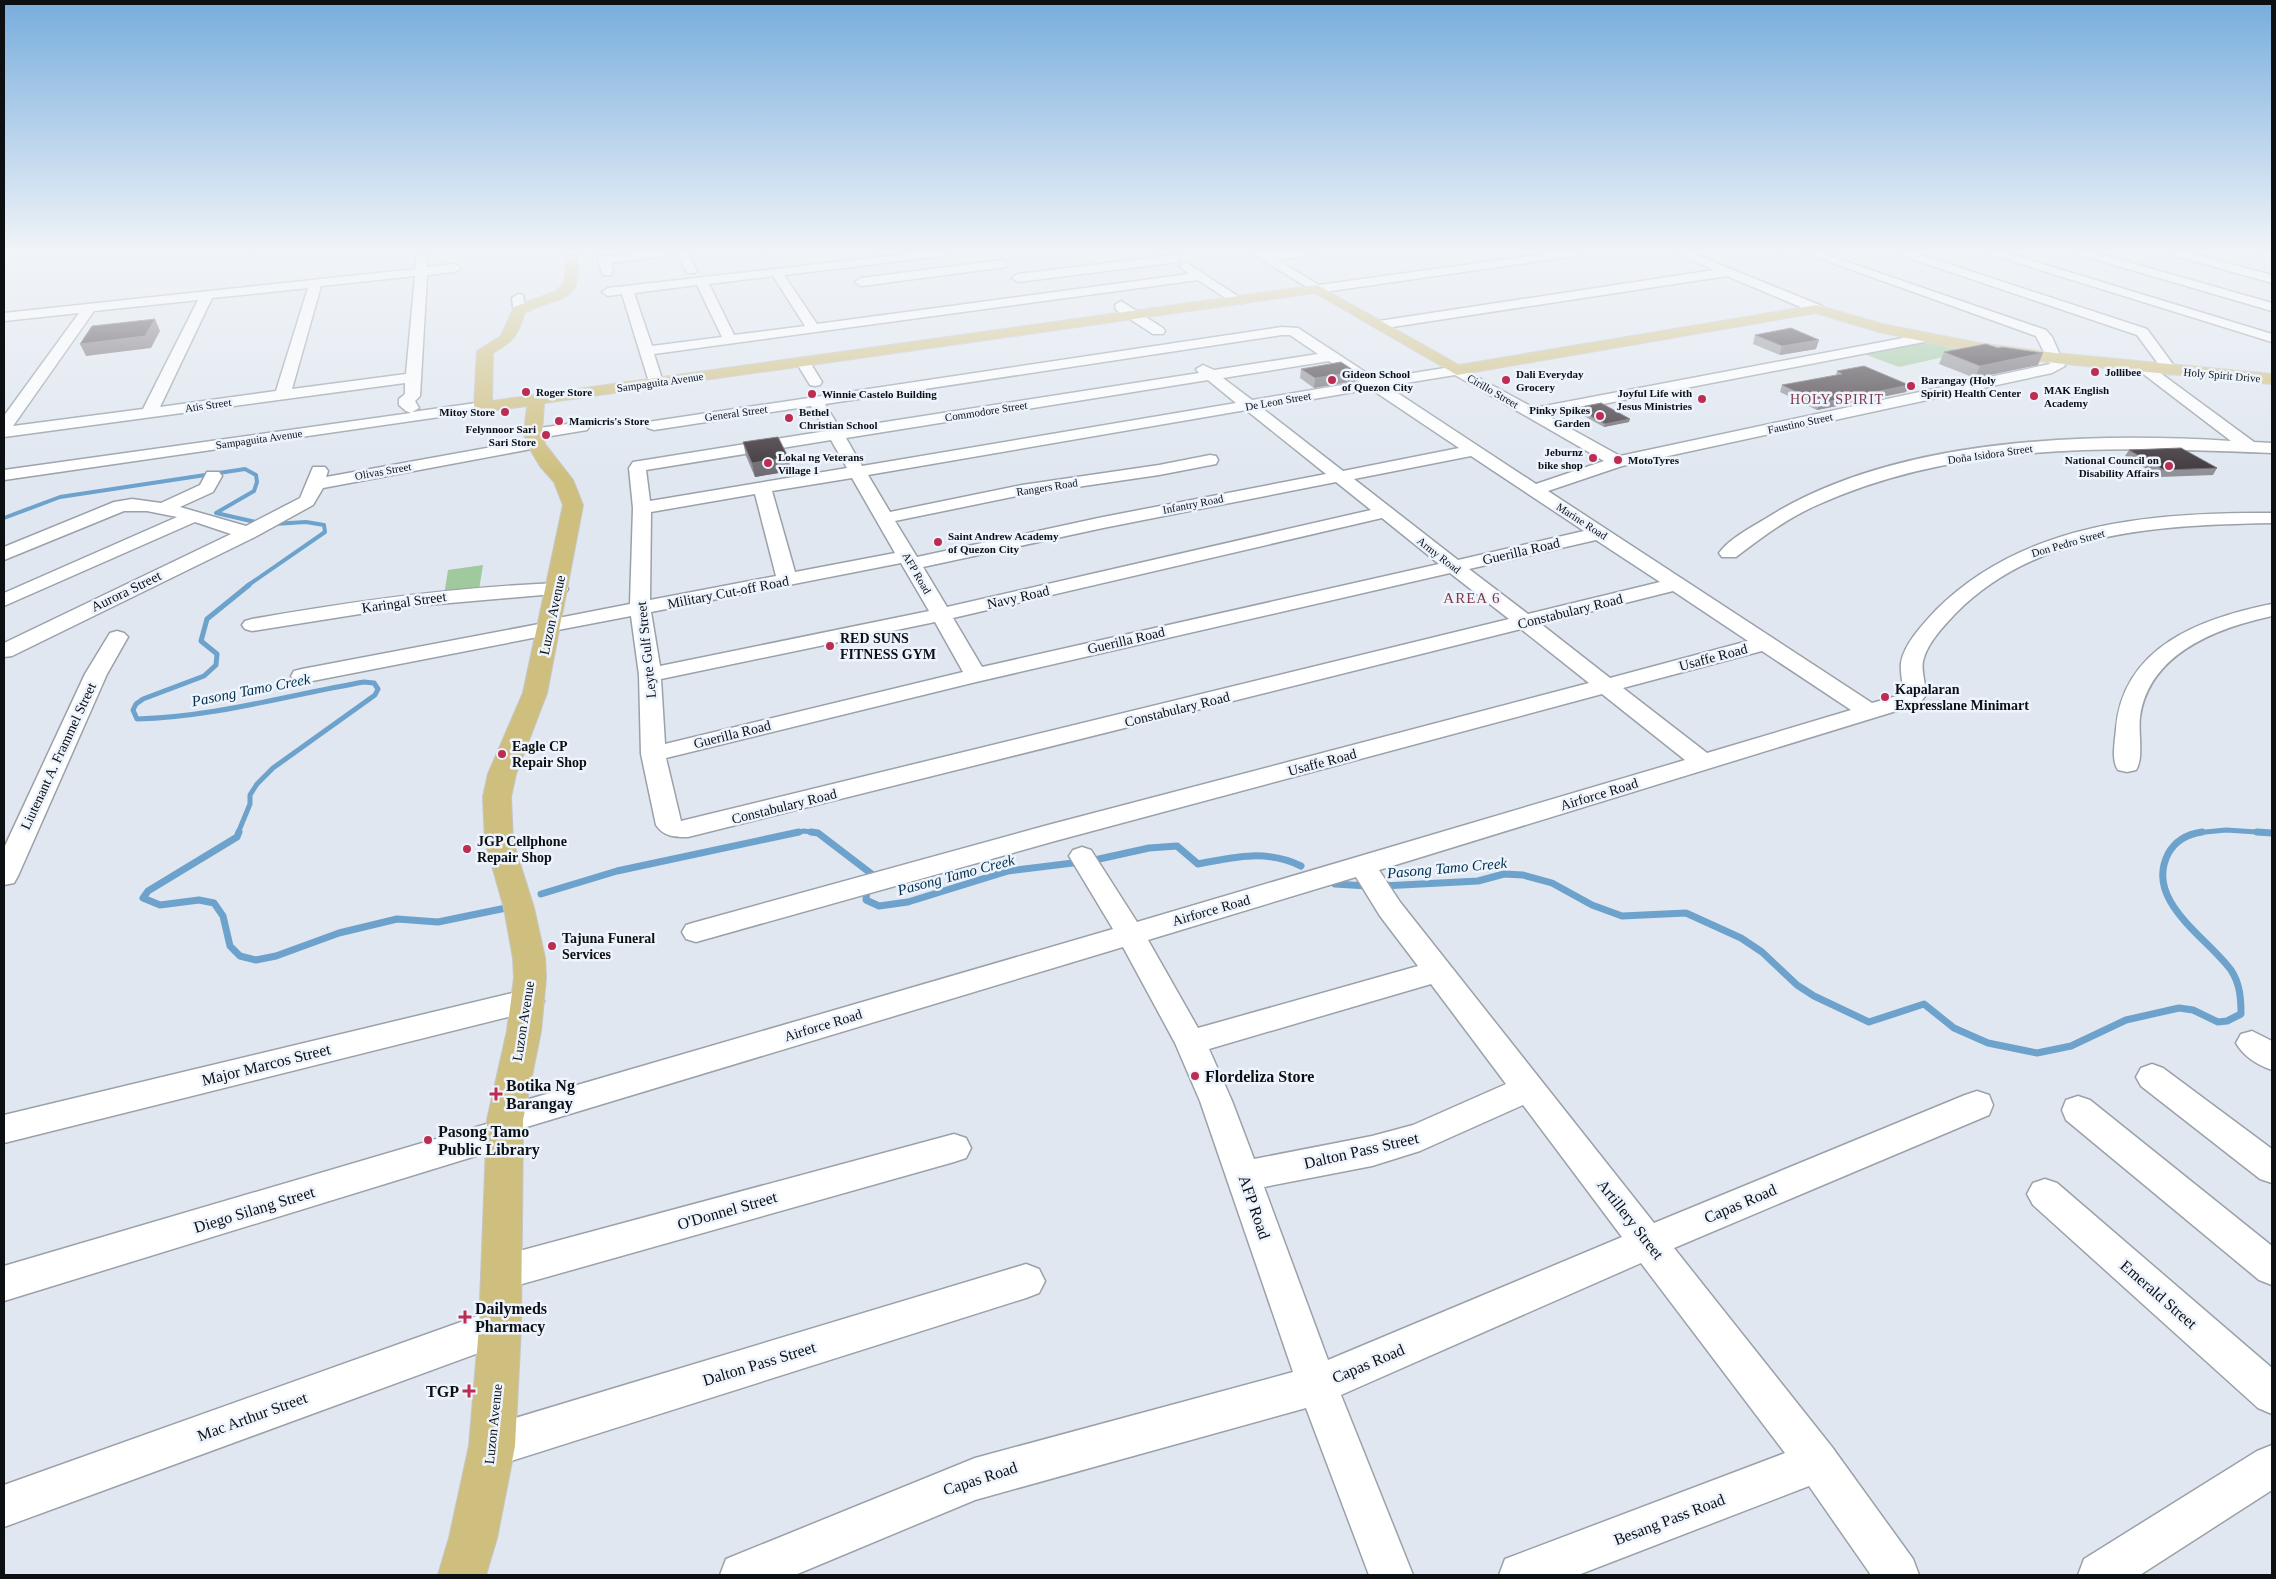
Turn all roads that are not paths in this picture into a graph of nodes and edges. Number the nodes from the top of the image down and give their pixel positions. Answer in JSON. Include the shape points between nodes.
{"nodes":[{"id":1,"x":76,"y":327,"type":"edge"},
{"id":2,"x":192,"y":327,"type":"edge"},
{"id":3,"x":304,"y":327,"type":"edge"},
{"id":4,"x":417,"y":327,"type":"edge"},
{"id":5,"x":513,"y":327,"type":"edge"},
{"id":6,"x":639,"y":327,"type":"edge"},
{"id":7,"x":723,"y":327,"type":"edge"},
{"id":8,"x":823,"y":327,"type":"edge"},
{"id":9,"x":1029,"y":327,"type":"edge"},
{"id":10,"x":1152,"y":327,"type":"edge"},
{"id":11,"x":1382,"y":327,"type":"edge"},
{"id":12,"x":1713,"y":327,"type":"edge"},
{"id":13,"x":1875,"y":327,"type":"edge"},
{"id":14,"x":2023,"y":327,"type":"edge"},
{"id":15,"x":2126,"y":327,"type":"edge"},
{"id":16,"x":2236,"y":327,"type":"edge"},
{"id":17,"x":813,"y":328,"type":"joint"},
{"id":18,"x":1158,"y":331,"type":"dead end"},
{"id":19,"x":1293,"y":331,"type":"joint"},
{"id":20,"x":1924,"y":338,"type":"junction"},
{"id":21,"x":2272,"y":338,"type":"edge"},
{"id":22,"x":730,"y":340,"type":"junction"},
{"id":23,"x":1176,"y":347,"type":"junction"},
{"id":24,"x":647,"y":351,"type":"junction"},
{"id":25,"x":1332,"y":356,"type":"junction"},
{"id":26,"x":2055,"y":358,"type":"junction"},
{"id":27,"x":803,"y":362,"type":"junction"},
{"id":28,"x":2143,"y":367,"type":"junction"},
{"id":29,"x":1457,"y":370,"type":"junction"},
{"id":30,"x":2170,"y":370,"type":"junction"},
{"id":31,"x":1211,"y":375,"type":"junction"},
{"id":32,"x":413,"y":378,"type":"junction"},
{"id":33,"x":2272,"y":379,"type":"edge"},
{"id":34,"x":656,"y":382,"type":"junction"},
{"id":35,"x":815,"y":382,"type":"dead end"},
{"id":36,"x":1375,"y":384,"type":"junction"},
{"id":37,"x":284,"y":395,"type":"junction"},
{"id":38,"x":536,"y":399,"type":"junction"},
{"id":39,"x":816,"y":401,"type":"junction"},
{"id":40,"x":1250,"y":406,"type":"junction"},
{"id":41,"x":411,"y":407,"type":"junction"},
{"id":42,"x":483,"y":407,"type":"junction"},
{"id":43,"x":150,"y":413,"type":"junction"},
{"id":44,"x":1530,"y":413,"type":"junction"},
{"id":45,"x":654,"y":425,"type":"dead end"},
{"id":46,"x":4,"y":427,"type":"edge"},
{"id":47,"x":581,"y":427,"type":"dead end"},
{"id":48,"x":4,"y":432,"type":"edge"},
{"id":49,"x":836,"y":435,"type":"junction"},
{"id":50,"x":535,"y":439,"type":"junction"},
{"id":51,"x":2248,"y":446,"type":"junction"},
{"id":52,"x":2272,"y":448,"type":"edge"},
{"id":53,"x":1475,"y":450,"type":"junction"},
{"id":54,"x":1210,"y":460,"type":"dead end"},
{"id":55,"x":1618,"y":462,"type":"junction"},
{"id":56,"x":2272,"y":464,"type":"edge"},
{"id":57,"x":639,"y":466,"type":"joint"},
{"id":58,"x":857,"y":473,"type":"junction"},
{"id":59,"x":4,"y":475,"type":"edge"},
{"id":60,"x":213,"y":476,"type":"dead end"},
{"id":61,"x":1342,"y":478,"type":"junction"},
{"id":62,"x":762,"y":487,"type":"junction"},
{"id":63,"x":1534,"y":490,"type":"junction"},
{"id":64,"x":642,"y":508,"type":"junction"},
{"id":65,"x":161,"y":509,"type":"junction"},
{"id":66,"x":1385,"y":512,"type":"junction"},
{"id":67,"x":192,"y":517,"type":"junction"},
{"id":68,"x":885,"y":518,"type":"junction"},
{"id":69,"x":2272,"y":518,"type":"edge"},
{"id":70,"x":260,"y":526,"type":"junction"},
{"id":71,"x":1601,"y":533,"type":"junction"},
{"id":72,"x":4,"y":554,"type":"edge"},
{"id":73,"x":1729,"y":554,"type":"dead end"},
{"id":74,"x":909,"y":560,"type":"junction"},
{"id":75,"x":1454,"y":566,"type":"junction"},
{"id":76,"x":786,"y":580,"type":"junction"},
{"id":77,"x":1677,"y":584,"type":"junction"},
{"id":78,"x":558,"y":589,"type":"junction"},
{"id":79,"x":4,"y":600,"type":"edge"},
{"id":80,"x":640,"y":609,"type":"junction"},
{"id":81,"x":2272,"y":610,"type":"edge"},
{"id":82,"x":941,"y":615,"type":"junction"},
{"id":83,"x":1525,"y":622,"type":"junction"},
{"id":84,"x":252,"y":625,"type":"dead end"},
{"id":85,"x":548,"y":628,"type":"junction"},
{"id":86,"x":117,"y":637,"type":"dead end"},
{"id":87,"x":1766,"y":643,"type":"junction"},
{"id":88,"x":4,"y":651,"type":"edge"},
{"id":89,"x":976,"y":675,"type":"junction"},
{"id":90,"x":302,"y":676,"type":"dead end"},
{"id":91,"x":650,"y":676,"type":"junction"},
{"id":92,"x":1607,"y":686,"type":"junction"},
{"id":93,"x":1915,"y":695,"type":"joint"},
{"id":94,"x":1870,"y":712,"type":"junction"},
{"id":95,"x":653,"y":754,"type":"junction"},
{"id":96,"x":1703,"y":762,"type":"junction"},
{"id":97,"x":2127,"y":765,"type":"dead end"},
{"id":98,"x":676,"y":829,"type":"joint"},
{"id":99,"x":1091,"y":871,"type":"dead end"},
{"id":100,"x":1366,"y":872,"type":"junction"},
{"id":101,"x":4,"y":876,"type":"edge"},
{"id":102,"x":696,"y":932,"type":"dead end"},
{"id":103,"x":1130,"y":934,"type":"junction"},
{"id":104,"x":1438,"y":971,"type":"junction"},
{"id":105,"x":529,"y":1001,"type":"junction"},
{"id":106,"x":1190,"y":1042,"type":"junction"},
{"id":107,"x":2152,"y":1077,"type":"dead end"},
{"id":108,"x":1529,"y":1088,"type":"junction"},
{"id":109,"x":1977,"y":1105,"type":"dead end"},
{"id":110,"x":2078,"y":1110,"type":"dead end"},
{"id":111,"x":505,"y":1127,"type":"junction"},
{"id":112,"x":4,"y":1129,"type":"edge"},
{"id":113,"x":954,"y":1148,"type":"dead end"},
{"id":114,"x":2272,"y":1168,"type":"edge"},
{"id":115,"x":1244,"y":1176,"type":"junction"},
{"id":116,"x":2045,"y":1194,"type":"dead end"},
{"id":117,"x":1649,"y":1242,"type":"junction"},
{"id":118,"x":2272,"y":1268,"type":"edge"},
{"id":119,"x":501,"y":1273,"type":"junction"},
{"id":120,"x":1026,"y":1281,"type":"dead end"},
{"id":121,"x":4,"y":1284,"type":"edge"},
{"id":122,"x":500,"y":1327,"type":"junction"},
{"id":123,"x":1317,"y":1385,"type":"junction"},
{"id":124,"x":2272,"y":1394,"type":"edge"},
{"id":125,"x":492,"y":1446,"type":"junction"},
{"id":126,"x":1817,"y":1462,"type":"junction"},
{"id":127,"x":2272,"y":1466,"type":"edge"},
{"id":128,"x":4,"y":1506,"type":"edge"},
{"id":129,"x":462,"y":1575,"type":"edge"},
{"id":130,"x":742,"y":1575,"type":"edge"},
{"id":131,"x":1388,"y":1575,"type":"edge"},
{"id":132,"x":1521,"y":1575,"type":"edge"},
{"id":133,"x":1897,"y":1575,"type":"edge"},
{"id":134,"x":2100,"y":1575,"type":"edge"}],
"edges":[{"from":1,"to":46,"type":"street"},
{"from":2,"to":43,"type":"street"},
{"from":3,"to":37,"type":"street"},
{"from":4,"to":32,"type":"street"},
{"from":5,"to":42,"type":"main road","via":[[506,339],[485,351]]},
{"from":6,"to":24,"type":"street"},
{"from":7,"to":22,"type":"street"},
{"from":8,"to":17,"type":"street"},
{"from":9,"to":27,"type":"main road","name":"Sampaguita Avenue"},
{"from":10,"to":18,"type":"street"},
{"from":11,"to":29,"type":"main road","name":"Cirillo Street"},
{"from":12,"to":29,"type":"main road","name":"De Leon Street"},
{"from":13,"to":20,"type":"main road","name":"Holy Spirit Drive"},
{"from":14,"to":26,"type":"street","via":[[2044,336]]},
{"from":15,"to":30,"type":"street","via":[[2142,332]]},
{"from":16,"to":21,"type":"street"},
{"from":17,"to":22,"type":"street"},
{"from":19,"to":23,"type":"street","name":"General Street"},
{"from":19,"to":25,"type":"street","name":"Marine Road"},
{"from":20,"to":26,"type":"main road","name":"Holy Spirit Drive"},
{"from":20,"to":44,"type":"street"},
{"from":22,"to":24,"type":"street"},
{"from":23,"to":31,"type":"street","name":"Army Road"},
{"from":23,"to":39,"type":"street","name":"General Street"},
{"from":24,"to":34,"type":"street"},
{"from":25,"to":31,"type":"street","name":"Commodore Street"},
{"from":25,"to":36,"type":"street","name":"Marine Road"},
{"from":26,"to":28,"type":"main road","name":"Holy Spirit Drive"},
{"from":26,"to":55,"type":"street","name":"Faustino Street","via":[[2058,366],[2052,369]]},
{"from":27,"to":34,"type":"main road","name":"Sampaguita Avenue"},
{"from":27,"to":35,"type":"street"},
{"from":28,"to":30,"type":"main road","name":"Holy Spirit Drive"},
{"from":28,"to":51,"type":"street"},
{"from":29,"to":36,"type":"street","name":"De Leon Street"},
{"from":29,"to":44,"type":"street","name":"Cirillo Street"},
{"from":30,"to":33,"type":"main road","name":"Holy Spirit Drive"},
{"from":31,"to":40,"type":"street","name":"Army Road"},
{"from":31,"to":49,"type":"street","name":"Commodore Street"},
{"from":32,"to":37,"type":"street","name":"Atis Street"},
{"from":32,"to":41,"type":"street"},
{"from":34,"to":38,"type":"main road","name":"Sampaguita Avenue"},
{"from":36,"to":40,"type":"street","name":"De Leon Street"},
{"from":36,"to":53,"type":"street","name":"Marine Road"},
{"from":37,"to":43,"type":"street","name":"Atis Street"},
{"from":38,"to":42,"type":"main road","name":"Sampaguita Avenue"},
{"from":38,"to":50,"type":"main road"},
{"from":39,"to":45,"type":"street","name":"General Street"},
{"from":39,"to":49,"type":"street","name":"AFP Road"},
{"from":40,"to":58,"type":"street","name":"De Leon Street"},
{"from":40,"to":61,"type":"street","name":"Army Road"},
{"from":41,"to":42,"type":"street","name":"Sampaguita Avenue"},
{"from":41,"to":59,"type":"street","name":"Sampaguita Avenue"},
{"from":43,"to":48,"type":"street","name":"Atis Street"},
{"from":44,"to":55,"type":"street","name":"Cirillo Street"},
{"from":47,"to":50,"type":"street","name":"Olivas Street"},
{"from":49,"to":57,"type":"street","name":"Commodore Street"},
{"from":49,"to":58,"type":"street","name":"AFP Road"},
{"from":50,"to":70,"type":"street","name":"Olivas Street","via":[[318,477],[307,501]]},
{"from":50,"to":78,"type":"main road","name":"Luzon Avenue","via":[[547,462],[563,480],[574,505]]},
{"from":51,"to":52,"type":"street","name":"Doña Isidora Street"},
{"from":51,"to":56,"type":"street"},
{"from":51,"to":73,"type":"street","name":"Doña Isidora Street","via":[[2171,443],[2078,445],[1967,456],[1909,467],[1852,482],[1808,501],[1766,525]]},
{"from":53,"to":61,"type":"street","name":"Infantry Road"},
{"from":53,"to":63,"type":"street","name":"Marine Road"},
{"from":54,"to":68,"type":"street","name":"Rangers Road","via":[[1022,490]]},
{"from":55,"to":63,"type":"street","name":"Faustino Street"},
{"from":57,"to":64,"type":"street","name":"Leyte Gulf Street","via":[[636,468]]},
{"from":58,"to":62,"type":"street","name":"De Leon Street"},
{"from":58,"to":68,"type":"street","name":"AFP Road"},
{"from":60,"to":65,"type":"street","via":[[207,488]]},
{"from":61,"to":66,"type":"street","name":"Army Road"},
{"from":61,"to":74,"type":"street","name":"Infantry Road"},
{"from":62,"to":64,"type":"street","name":"De Leon Street"},
{"from":62,"to":76,"type":"street"},
{"from":63,"to":71,"type":"street","name":"Marine Road"},
{"from":64,"to":80,"type":"street","name":"Leyte Gulf Street"},
{"from":65,"to":67,"type":"street"},
{"from":65,"to":72,"type":"street","via":[[125,504]]},
{"from":66,"to":75,"type":"street","name":"Army Road"},
{"from":66,"to":82,"type":"street","name":"Navy Road"},
{"from":67,"to":70,"type":"street"},
{"from":67,"to":79,"type":"street"},
{"from":68,"to":74,"type":"street","name":"AFP Road"},
{"from":69,"to":93,"type":"street","name":"Don Pedro Street","via":[[2173,522],[2102,532],[2015,560],[1949,606],[1920,642],[1912,659]]},
{"from":70,"to":88,"type":"street","name":"Aurora Street"},
{"from":71,"to":75,"type":"street","name":"Guerilla Road"},
{"from":71,"to":77,"type":"street","name":"Marine Road"},
{"from":74,"to":76,"type":"street","name":"Military Cut-off Road"},
{"from":74,"to":82,"type":"street","name":"AFP Road"},
{"from":75,"to":83,"type":"street","name":"Army Road"},
{"from":75,"to":89,"type":"street","name":"Guerilla Road"},
{"from":76,"to":80,"type":"street","name":"Military Cut-off Road"},
{"from":77,"to":83,"type":"street","name":"Constabulary Road"},
{"from":77,"to":87,"type":"street","name":"Marine Road"},
{"from":78,"to":84,"type":"street","name":"Karingal Street","via":[[444,596]]},
{"from":78,"to":85,"type":"main road","name":"Luzon Avenue"},
{"from":80,"to":85,"type":"street","name":"Military Cut-off Road"},
{"from":80,"to":91,"type":"street","name":"Leyte Gulf Street"},
{"from":81,"to":97,"type":"street","via":[[2225,622],[2193,636],[2168,652],[2148,672],[2134,695],[2127,722]]},
{"from":82,"to":89,"type":"street","name":"AFP Road"},
{"from":82,"to":91,"type":"street","name":"Navy Road"},
{"from":83,"to":92,"type":"street","name":"Army Road"},
{"from":83,"to":98,"type":"street","name":"Constabulary Road","via":[[688,829]]},
{"from":85,"to":90,"type":"street","name":"Military Cut-off Road"},
{"from":85,"to":105,"type":"main road","name":"Luzon Avenue","via":[[535,693],[496,797],[499,841],[519,908],[529,958]]},
{"from":86,"to":101,"type":"street","name":"Liutenant A. Frammel Street","via":[[96,674]]},
{"from":87,"to":92,"type":"street","name":"Usaffe Road"},
{"from":87,"to":94,"type":"street","name":"Marine Road"},
{"from":89,"to":95,"type":"street","name":"Guerilla Road"},
{"from":91,"to":95,"type":"street","name":"Leyte Gulf Street"},
{"from":92,"to":96,"type":"street","name":"Army Road"},
{"from":92,"to":102,"type":"street","name":"Usaffe Road","via":[[871,882]]},
{"from":93,"to":94,"type":"street","name":"Airforce Road"},
{"from":94,"to":96,"type":"street","name":"Airforce Road"},
{"from":95,"to":98,"type":"street","name":"Leyte Gulf Street","via":[[668,824]]},
{"from":96,"to":100,"type":"street","name":"Airforce Road"},
{"from":99,"to":103,"type":"street","name":"AFP Road"},
{"from":100,"to":103,"type":"street","name":"Airforce Road"},
{"from":100,"to":104,"type":"street","name":"Artillery Street"},
{"from":103,"to":106,"type":"street","name":"AFP Road"},
{"from":103,"to":111,"type":"street","name":"Airforce Road"},
{"from":104,"to":106,"type":"street"},
{"from":104,"to":108,"type":"street","name":"Artillery Street"},
{"from":105,"to":111,"type":"main road","name":"Luzon Avenue"},
{"from":105,"to":112,"type":"street","name":"Major Marcos Street"},
{"from":106,"to":115,"type":"street","name":"AFP Road"},
{"from":107,"to":114,"type":"street"},
{"from":108,"to":115,"type":"street","name":"Dalton Pass Street","via":[[1420,1137],[1372,1151]]},
{"from":108,"to":117,"type":"street","name":"Artillery Street"},
{"from":109,"to":117,"type":"street","name":"Capas Road"},
{"from":110,"to":118,"type":"street"},
{"from":111,"to":119,"type":"main road","name":"Luzon Avenue"},
{"from":111,"to":121,"type":"street","name":"Diego Silang Street"},
{"from":113,"to":119,"type":"street","name":"O'Donnel Street"},
{"from":115,"to":123,"type":"street","name":"AFP Road"},
{"from":116,"to":124,"type":"street","name":"Emerald Street"},
{"from":117,"to":123,"type":"street","name":"Capas Road"},
{"from":117,"to":126,"type":"street","name":"Artillery Street"},
{"from":119,"to":122,"type":"main road","name":"Luzon Avenue"},
{"from":120,"to":125,"type":"street","name":"Dalton Pass Street"},
{"from":122,"to":125,"type":"main road","name":"Luzon Avenue"},
{"from":122,"to":128,"type":"street","name":"Mac Arthur Street"},
{"from":123,"to":130,"type":"street","name":"Capas Road","via":[[982,1476]]},
{"from":123,"to":131,"type":"street","name":"AFP Road"},
{"from":125,"to":129,"type":"main road","name":"Luzon Avenue"},
{"from":126,"to":132,"type":"street","name":"Besang Pass Road"},
{"from":126,"to":133,"type":"street","name":"Artillery Street"},
{"from":127,"to":134,"type":"street"}]}
